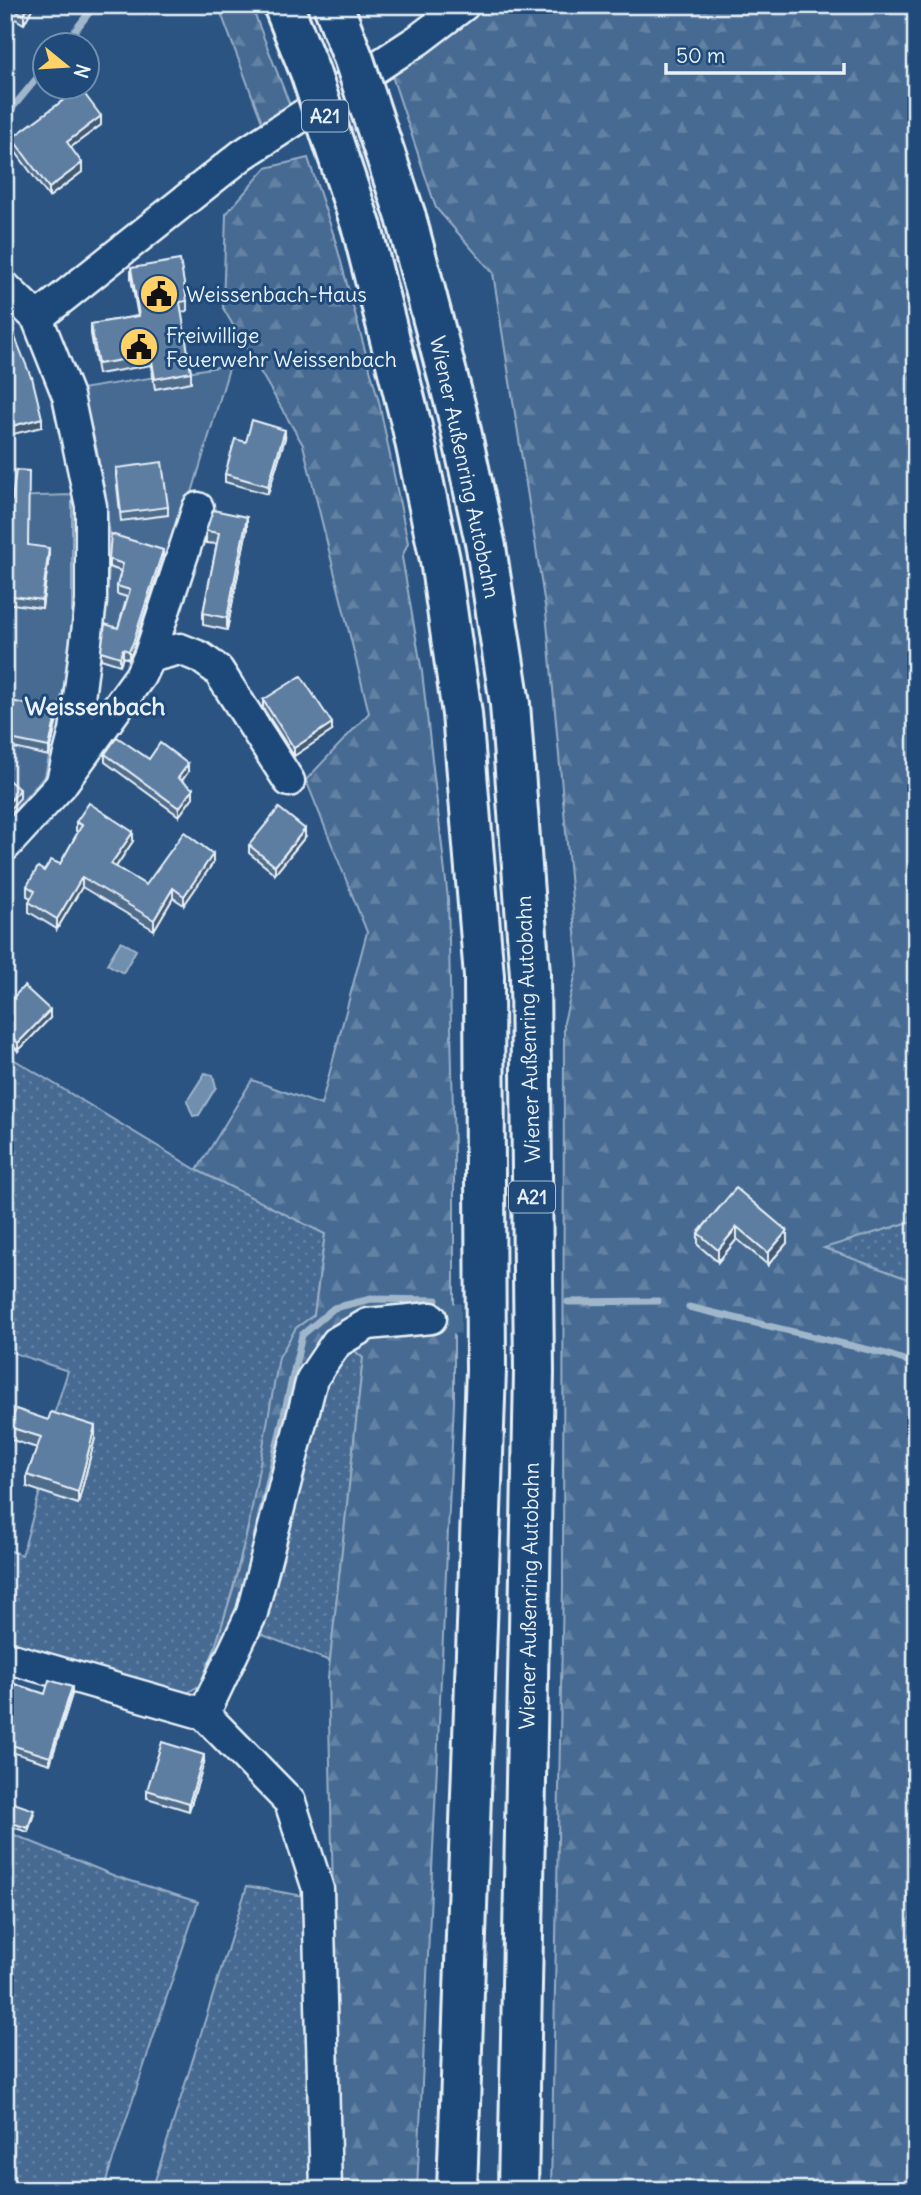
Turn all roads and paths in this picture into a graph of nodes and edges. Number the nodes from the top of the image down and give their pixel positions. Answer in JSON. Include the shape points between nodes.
{"nodes":[{"id":1,"x":283,"y":5,"type":"edge"},
{"id":2,"x":333,"y":5,"type":"edge"},
{"id":3,"x":464,"y":5,"type":"edge"},
{"id":4,"x":5,"y":287,"type":"edge"},
{"id":5,"x":37,"y":318,"type":"junction"},
{"id":6,"x":198,"y":508,"type":"dead end"},
{"id":7,"x":144,"y":666,"type":"junction"},
{"id":8,"x":289,"y":781,"type":"dead end"},
{"id":9,"x":61,"y":785,"type":"junction"},
{"id":10,"x":5,"y":846,"type":"edge"},
{"id":11,"x":431,"y":1318,"type":"tunnel mouth"},
{"id":12,"x":5,"y":1657,"type":"edge"},
{"id":13,"x":204,"y":1714,"type":"junction"},
{"id":14,"x":326,"y":2190,"type":"edge"},
{"id":15,"x":457,"y":2190,"type":"edge"},
{"id":16,"x":518,"y":2190,"type":"edge"}],
"edges":[{"from":1,"to":15,"type":"highway","name":"Wiener Außenring Autobahn","number":"A21","bridge":true,"via":[[362,229],[440,560],[462,714],[484,976],[486,1370]]},
{"from":2,"to":16,"type":"highway","name":"Wiener Außenring Autobahn","number":"A21","bridge":true,"via":[[406,216],[457,412],[486,547],[510,704],[530,974],[534,1372]]},
{"from":3,"to":5,"type":"street","via":[[242,155]]},
{"from":4,"to":5,"type":"street"},
{"from":5,"to":9,"type":"street","via":[[68,396],[91,506],[91,601],[75,731]]},
{"from":6,"to":7,"type":"street"},
{"from":7,"to":8,"type":"street","via":[[180,649],[218,670]]},
{"from":7,"to":9,"type":"street"},
{"from":9,"to":10,"type":"street"},
{"from":11,"to":13,"type":"street","via":[[368,1324],[337,1342],[312,1379],[252,1613]]},
{"from":12,"to":13,"type":"street"},
{"from":13,"to":14,"type":"street","via":[[290,1802],[318,1889]]}]}
